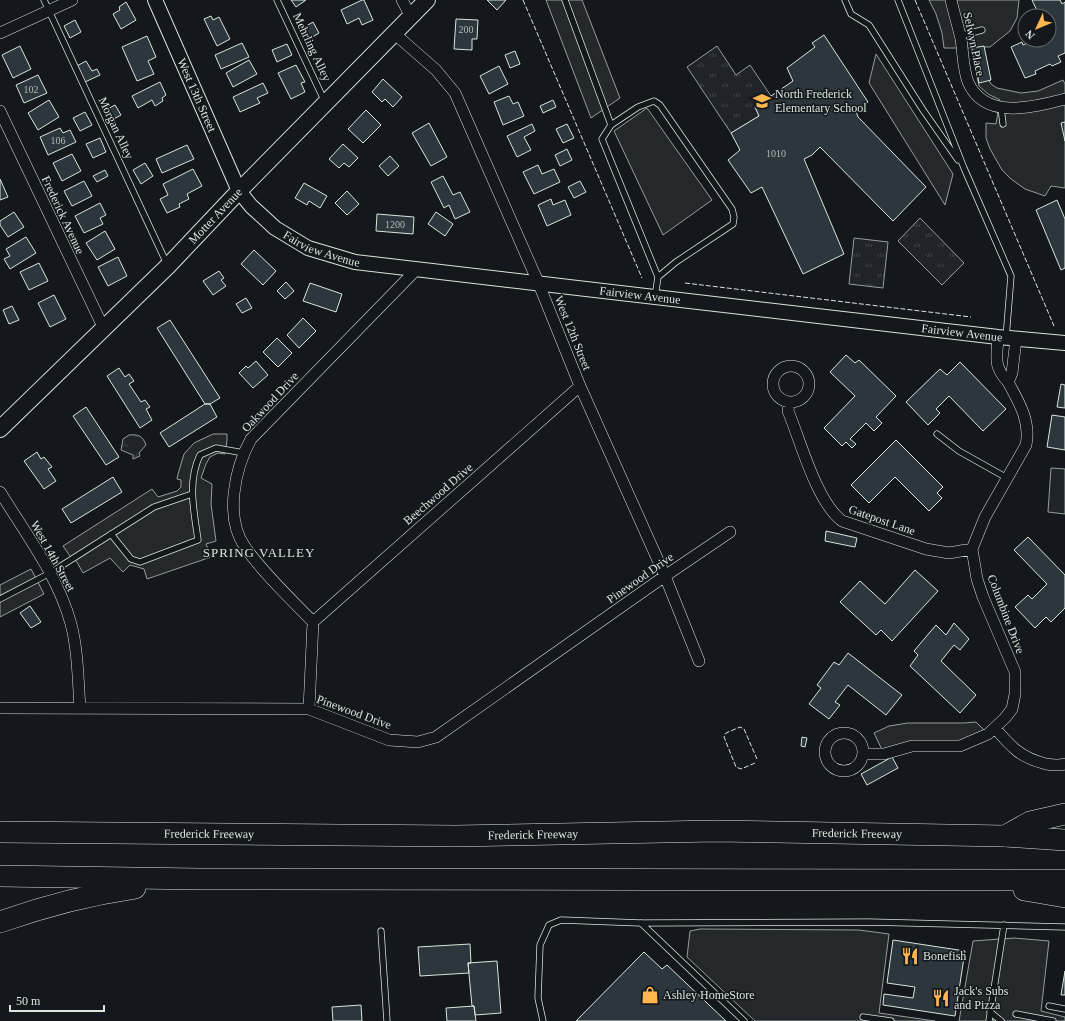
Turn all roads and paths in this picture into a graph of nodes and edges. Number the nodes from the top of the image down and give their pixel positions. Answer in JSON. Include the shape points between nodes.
{"nodes":[{"id":1,"x":44,"y":0,"type":"edge"},
{"id":2,"x":72,"y":0,"type":"edge"},
{"id":3,"x":155,"y":0,"type":"edge"},
{"id":4,"x":277,"y":0,"type":"edge"},
{"id":5,"x":402,"y":0,"type":"edge"},
{"id":6,"x":427,"y":0,"type":"edge"},
{"id":7,"x":565,"y":0,"type":"edge"},
{"id":8,"x":845,"y":0,"type":"edge"},
{"id":9,"x":898,"y":0,"type":"edge"},
{"id":10,"x":951,"y":0,"type":"edge"},
{"id":11,"x":49,"y":11,"type":"junction"},
{"id":12,"x":411,"y":17,"type":"junction"},
{"id":13,"x":982,"y":30,"type":"dead end"},
{"id":14,"x":0,"y":33,"type":"edge"},
{"id":15,"x":395,"y":34,"type":"junction"},
{"id":16,"x":960,"y":36,"type":"junction"},
{"id":17,"x":1065,"y":99,"type":"edge"},
{"id":18,"x":326,"y":104,"type":"junction"},
{"id":19,"x":1001,"y":108,"type":"junction"},
{"id":20,"x":0,"y":111,"type":"edge"},
{"id":21,"x":611,"y":124,"type":"junction"},
{"id":22,"x":1003,"y":124,"type":"dead end"},
{"id":23,"x":964,"y":168,"type":"junction"},
{"id":24,"x":239,"y":191,"type":"junction"},
{"id":25,"x":168,"y":266,"type":"junction"},
{"id":26,"x":416,"y":270,"type":"junction"},
{"id":27,"x":658,"y":277,"type":"junction"},
{"id":28,"x":538,"y":282,"type":"junction"},
{"id":29,"x":655,"y":297,"type":"junction"},
{"id":30,"x":104,"y":329,"type":"junction"},
{"id":31,"x":1006,"y":338,"type":"junction"},
{"id":32,"x":1065,"y":343,"type":"edge"},
{"id":33,"x":1008,"y":382,"type":"junction"},
{"id":34,"x":580,"y":386,"type":"junction"},
{"id":35,"x":789,"y":402,"type":"dead end"},
{"id":36,"x":0,"y":429,"type":"edge"},
{"id":37,"x":937,"y":434,"type":"dead end"},
{"id":38,"x":244,"y":453,"type":"junction"},
{"id":39,"x":1007,"y":478,"type":"junction"},
{"id":40,"x":0,"y":492,"type":"edge"},
{"id":41,"x":192,"y":494,"type":"junction"},
{"id":42,"x":730,"y":532,"type":"dead end"},
{"id":43,"x":111,"y":534,"type":"junction"},
{"id":44,"x":972,"y":549,"type":"junction"},
{"id":45,"x":50,"y":573,"type":"junction"},
{"id":46,"x":665,"y":576,"type":"junction"},
{"id":47,"x":0,"y":599,"type":"edge"},
{"id":48,"x":312,"y":622,"type":"junction"},
{"id":49,"x":699,"y":661,"type":"dead end"},
{"id":50,"x":0,"y":708,"type":"edge"},
{"id":51,"x":80,"y":708,"type":"junction"},
{"id":52,"x":309,"y":709,"type":"junction"},
{"id":53,"x":995,"y":728,"type":"junction"},
{"id":54,"x":864,"y":754,"type":"dead end"},
{"id":55,"x":1065,"y":764,"type":"edge"},
{"id":56,"x":1065,"y":814,"type":"edge"},
{"id":57,"x":0,"y":832,"type":"edge"},
{"id":58,"x":1005,"y":836,"type":"junction"},
{"id":59,"x":1065,"y":840,"type":"edge"},
{"id":60,"x":0,"y":876,"type":"edge"},
{"id":61,"x":930,"y":878,"type":"junction"},
{"id":62,"x":199,"y":879,"type":"junction"},
{"id":63,"x":1065,"y":880,"type":"edge"},
{"id":64,"x":1065,"y":897,"type":"edge"},
{"id":65,"x":0,"y":922,"type":"edge"},
{"id":66,"x":641,"y":923,"type":"junction"},
{"id":67,"x":1004,"y":925,"type":"junction"},
{"id":68,"x":1065,"y":927,"type":"edge"},
{"id":69,"x":381,"y":931,"type":"dead end"},
{"id":70,"x":1049,"y":1006,"type":"dead end"},
{"id":71,"x":1065,"y":1009,"type":"edge"},
{"id":72,"x":990,"y":1012,"type":"junction"},
{"id":73,"x":1016,"y":1014,"type":"dead end"},
{"id":74,"x":863,"y":1017,"type":"dead end"},
{"id":75,"x":387,"y":1021,"type":"edge"},
{"id":76,"x":542,"y":1021,"type":"edge"},
{"id":77,"x":744,"y":1021,"type":"edge"},
{"id":78,"x":891,"y":1021,"type":"edge"},
{"id":79,"x":989,"y":1021,"type":"edge"},
{"id":80,"x":1002,"y":1021,"type":"edge"},
{"id":81,"x":1053,"y":1021,"type":"edge"}],
"edges":[{"from":1,"to":11,"type":"lane","name":"Morgan Alley"},
{"from":2,"to":11,"type":"street"},
{"from":3,"to":24,"type":"street","name":"West 13th Street"},
{"from":4,"to":18,"type":"lane","name":"Mehrling Alley"},
{"from":5,"to":12,"type":"street"},
{"from":6,"to":12,"type":"main road","name":"Motter Avenue"},
{"from":7,"to":21,"type":"lane"},
{"from":8,"to":23,"type":"lane","via":[[851,14],[869,25],[923,110]]},
{"from":9,"to":23,"type":"lane"},
{"from":10,"to":16,"type":"street","name":"Selwyn Place"},
{"from":11,"to":14,"type":"street"},
{"from":11,"to":25,"type":"lane","name":"Morgan Alley"},
{"from":12,"to":15,"type":"main road","name":"Motter Avenue"},
{"from":13,"to":16,"type":"lane"},
{"from":15,"to":18,"type":"main road","name":"Motter Avenue"},
{"from":15,"to":28,"type":"street","name":"West 12th Street","via":[[436,70],[455,93]]},
{"from":16,"to":19,"type":"street","name":"Selwyn Place","via":[[972,89],[988,102]]},
{"from":17,"to":19,"type":"street","name":"Selwyn Place","via":[[1028,108]]},
{"from":18,"to":24,"type":"main road","name":"Motter Avenue"},
{"from":19,"to":22,"type":"lane"},
{"from":20,"to":30,"type":"street","name":"Frederick Avenue"},
{"from":21,"to":27,"type":"lane","via":[[602,139]]},
{"from":21,"to":27,"type":"lane","via":[[638,107],[654,101],[660,105],[732,209],[733,224]]},
{"from":23,"to":31,"type":"lane","via":[[1011,276]]},
{"from":24,"to":25,"type":"main road","name":"Motter Avenue"},
{"from":24,"to":26,"type":"street","name":"Fairview Avenue","via":[[274,228],[308,248],[355,262]]},
{"from":25,"to":30,"type":"main road","name":"Motter Avenue"},
{"from":26,"to":28,"type":"street","name":"Fairview Avenue"},
{"from":26,"to":38,"type":"street","name":"Oakwood Drive","via":[[251,439]]},
{"from":27,"to":29,"type":"lane"},
{"from":28,"to":29,"type":"street","name":"Fairview Avenue"},
{"from":28,"to":34,"type":"street","name":"West 12th Street"},
{"from":29,"to":31,"type":"street","name":"Fairview Avenue"},
{"from":30,"to":36,"type":"main road","name":"Motter Avenue"},
{"from":31,"to":32,"type":"street","name":"Fairview Avenue"},
{"from":31,"to":33,"type":"street","via":[[1012,373]]},
{"from":31,"to":33,"type":"street","name":"Columbine Drive","via":[[996,363],[999,373]]},
{"from":33,"to":39,"type":"street","name":"Columbine Drive","via":[[1020,406],[1028,432],[1026,445]]},
{"from":34,"to":46,"type":"street","name":"West 12th Street"},
{"from":34,"to":48,"type":"street","name":"Beechwood Drive"},
{"from":35,"to":44,"type":"street","name":"Gatepost Lane","via":[[788,411],[823,499],[842,521],[926,549],[949,553]]},
{"from":37,"to":39,"type":"lane"},
{"from":38,"to":41,"type":"lane","via":[[216,448],[200,455],[193,475]]},
{"from":38,"to":48,"type":"street","name":"Oakwood Drive","via":[[235,482],[233,501],[236,525],[244,546]]},
{"from":39,"to":44,"type":"street","name":"Columbine Drive","via":[[984,516]]},
{"from":40,"to":45,"type":"street","name":"West 14th Street"},
{"from":41,"to":43,"type":"lane","via":[[154,507]]},
{"from":41,"to":43,"type":"lane","via":[[198,540],[140,562],[131,559]]},
{"from":42,"to":46,"type":"street","name":"Pinewood Drive"},
{"from":43,"to":45,"type":"lane"},
{"from":44,"to":53,"type":"street","name":"Columbine Drive","via":[[983,597],[1015,672],[1012,709]]},
{"from":45,"to":47,"type":"lane"},
{"from":45,"to":51,"type":"street","name":"West 14th Street","via":[[65,606],[74,639]]},
{"from":46,"to":49,"type":"street","name":"West 12th Street"},
{"from":46,"to":52,"type":"street","name":"Pinewood Drive","via":[[436,737],[418,742],[389,740]]},
{"from":48,"to":52,"type":"street"},
{"from":50,"to":51,"type":"street","name":"Pinewood Drive"},
{"from":51,"to":52,"type":"street","name":"Pinewood Drive"},
{"from":53,"to":54,"type":"street","name":"Columbine Drive","via":[[977,740],[960,746],[912,746],[884,754]]},
{"from":53,"to":55,"type":"street","via":[[1018,753],[1029,759],[1050,765]]},
{"from":56,"to":58,"type":"highway","via":[[1030,822]]},
{"from":57,"to":58,"type":"highway","name":"Frederick Freeway","via":[[456,836],[715,831]]},
{"from":58,"to":59,"type":"highway","name":"Frederick Freeway"},
{"from":60,"to":62,"type":"highway"},
{"from":61,"to":62,"type":"highway"},
{"from":61,"to":63,"type":"highway"},
{"from":61,"to":64,"type":"highway"},
{"from":62,"to":65,"type":"highway","via":[[92,895],[44,907]]},
{"from":66,"to":67,"type":"lane","via":[[869,922]]},
{"from":66,"to":76,"type":"lane","via":[[561,920],[549,925],[540,945],[538,998]]},
{"from":66,"to":77,"type":"lane"},
{"from":67,"to":68,"type":"lane"},
{"from":67,"to":72,"type":"lane"},
{"from":69,"to":75,"type":"lane"},
{"from":70,"to":71,"type":"lane"},
{"from":72,"to":79,"type":"lane"},
{"from":72,"to":80,"type":"lane"},
{"from":73,"to":81,"type":"lane"},
{"from":74,"to":78,"type":"lane"}]}
